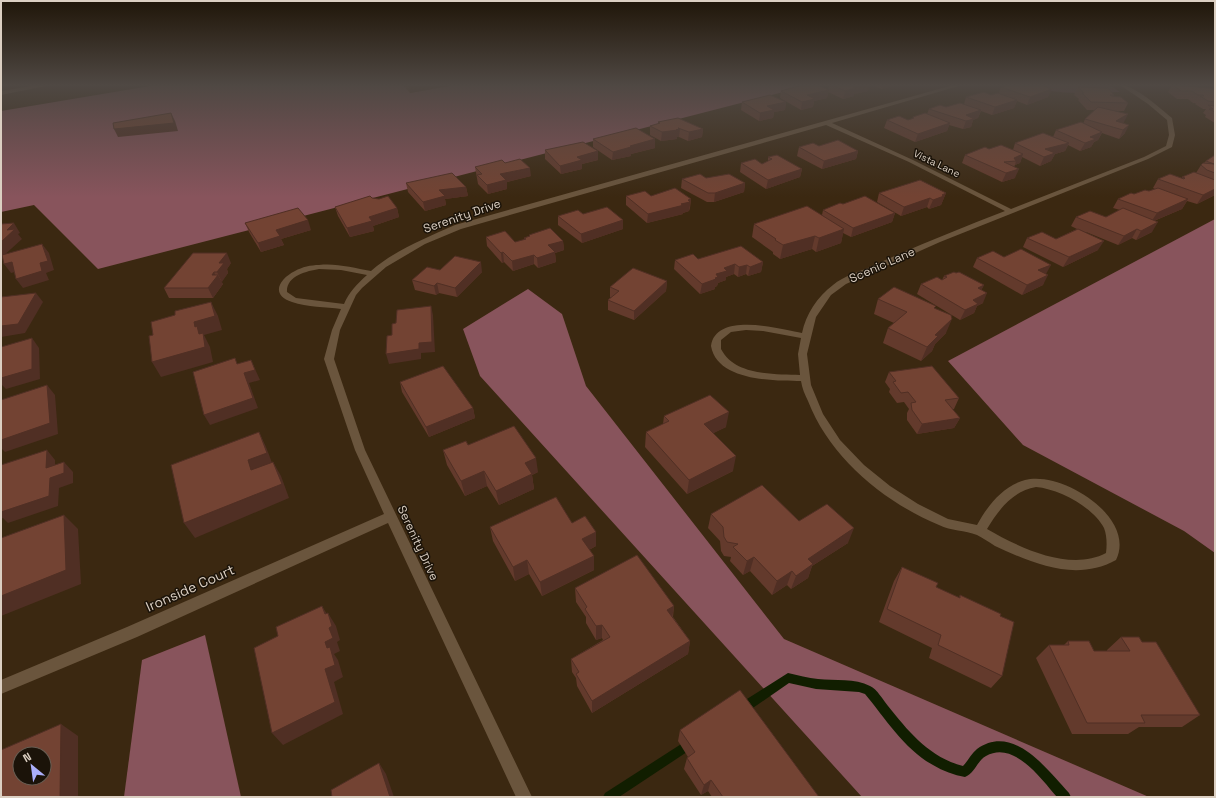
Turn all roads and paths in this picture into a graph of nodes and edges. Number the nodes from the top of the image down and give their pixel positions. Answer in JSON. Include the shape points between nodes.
{"nodes":[{"id":1,"x":835,"y":122,"type":"edge"},
{"id":2,"x":1170,"y":122,"type":"edge"},
{"id":3,"x":829,"y":124,"type":"junction"},
{"id":4,"x":1012,"y":212,"type":"junction"},
{"id":5,"x":372,"y":274,"type":"junction"},
{"id":6,"x":347,"y":307,"type":"junction"},
{"id":7,"x":804,"y":336,"type":"junction"},
{"id":8,"x":805,"y":378,"type":"junction"},
{"id":9,"x":392,"y":516,"type":"junction"},
{"id":10,"x":980,"y":531,"type":"junction"},
{"id":11,"x":1,"y":687,"type":"edge"},
{"id":12,"x":524,"y":797,"type":"edge"}],
"edges":[{"from":1,"to":3,"type":"street","name":"Serenity Drive"},
{"from":2,"to":4,"type":"street","name":"Scenic Lane","via":[[1172,135],[1169,147]]},
{"from":3,"to":4,"type":"street","name":"Vista Lane","via":[[911,161]]},
{"from":3,"to":5,"type":"street","name":"Serenity Drive","via":[[458,228],[422,242]]},
{"from":4,"to":7,"type":"street","name":"Scenic Lane","via":[[925,246],[837,285],[819,304]]},
{"from":5,"to":6,"type":"street","name":"Serenity Drive","via":[[359,286]]},
{"from":5,"to":6,"type":"street","via":[[331,267],[314,267],[296,274],[282,287],[283,293],[294,300]]},
{"from":6,"to":9,"type":"street","name":"Serenity Drive","via":[[336,330],[330,360],[360,450]]},
{"from":7,"to":8,"type":"street","name":"Scenic Lane"},
{"from":7,"to":8,"type":"street","via":[[759,328],[742,328],[724,332],[715,345],[722,359],[742,371],[768,376]]},
{"from":8,"to":10,"type":"street","name":"Scenic Lane","via":[[810,396],[834,442],[861,469],[889,492],[941,522]]},
{"from":9,"to":11,"type":"street","name":"Ironside Court","via":[[132,632]]},
{"from":9,"to":12,"type":"street","name":"Serenity Drive"},
{"from":10,"to":10,"type":"street","name":"Scenic Lane","via":[[1026,554],[1049,562],[1075,565],[1104,562],[1112,556],[1114,545],[1108,524],[1091,505],[1069,492],[1045,483],[1027,484],[1008,493],[991,511]]}]}
